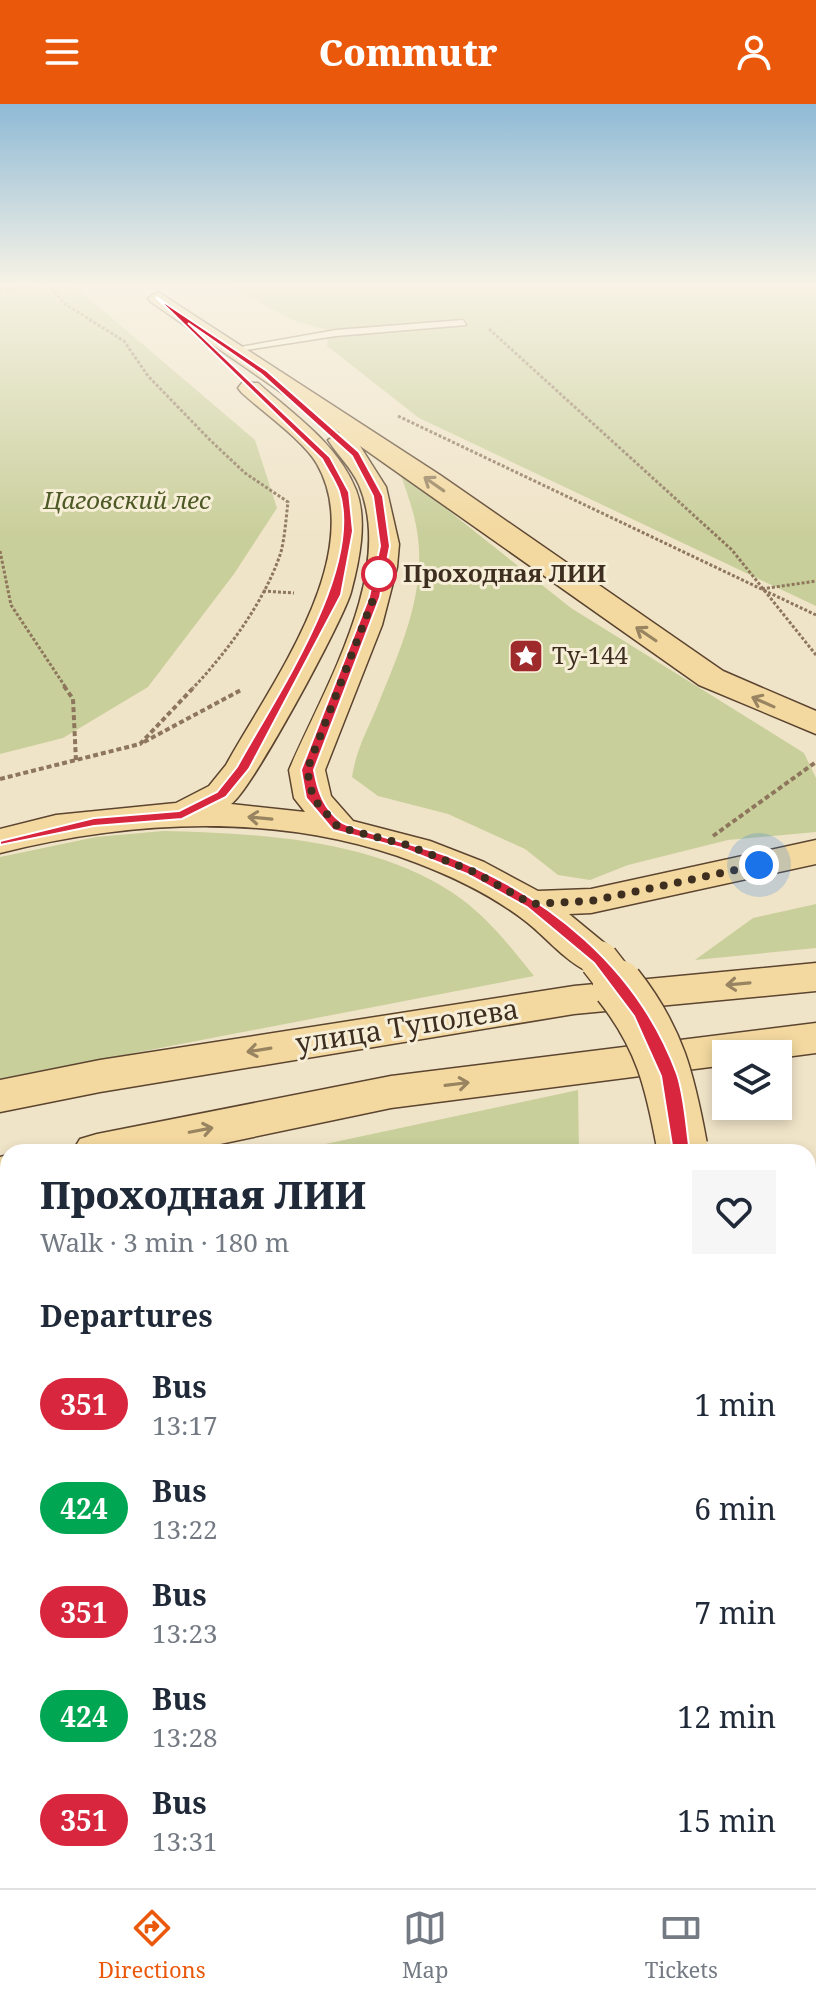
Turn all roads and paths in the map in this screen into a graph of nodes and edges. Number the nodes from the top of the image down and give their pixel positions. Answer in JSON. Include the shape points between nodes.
{"nodes":[{"id":1,"x":142,"y":367,"type":"edge"},
{"id":2,"x":231,"y":367,"type":"edge"},
{"id":3,"x":257,"y":367,"type":"edge"},
{"id":4,"x":534,"y":367,"type":"edge"},
{"id":5,"x":264,"y":373,"type":"junction"},
{"id":6,"x":387,"y":411,"type":"dead end"},
{"id":7,"x":0,"y":551,"type":"edge"},
{"id":8,"x":816,"y":581,"type":"edge"},
{"id":9,"x":761,"y":589,"type":"junction"},
{"id":10,"x":816,"y":615,"type":"edge"},
{"id":11,"x":816,"y":655,"type":"edge"},
{"id":12,"x":245,"y":688,"type":"dead end"},
{"id":13,"x":816,"y":724,"type":"edge"},
{"id":14,"x":140,"y":744,"type":"junction"},
{"id":15,"x":76,"y":761,"type":"junction"},
{"id":16,"x":816,"y":762,"type":"edge"},
{"id":17,"x":0,"y":779,"type":"edge"},
{"id":18,"x":182,"y":815,"type":"junction"},
{"id":19,"x":338,"y":827,"type":"junction"},
{"id":20,"x":0,"y":841,"type":"edge"},
{"id":21,"x":706,"y":841,"type":"dead end"},
{"id":22,"x":816,"y":852,"type":"edge"},
{"id":23,"x":532,"y":904,"type":"junction"},
{"id":24,"x":816,"y":977,"type":"edge"},
{"id":25,"x":816,"y":1038,"type":"edge"},
{"id":26,"x":0,"y":1096,"type":"edge"},
{"id":27,"x":136,"y":1144,"type":"edge"},
{"id":28,"x":681,"y":1144,"type":"edge"}],
"edges":[{"from":1,"to":14,"type":"path","via":[[245,473],[288,502],[281,551],[263,591],[218,661]]},
{"from":2,"to":18,"type":"main road","via":[[326,457],[344,492],[348,531],[335,595],[242,769],[222,794]]},
{"from":3,"to":5,"type":"main road"},
{"from":4,"to":9,"type":"path","via":[[732,550]]},
{"from":13,"to":5,"type":"main road","one_way":true,"via":[[711,678],[431,481]]},
{"from":5,"to":19,"type":"main road","via":[[356,454],[378,496],[385,546],[374,597],[307,770],[313,798]]},
{"from":6,"to":9,"type":"path"},
{"from":7,"to":15,"type":"path","via":[[11,605],[73,699]]},
{"from":8,"to":9,"type":"path"},
{"from":9,"to":10,"type":"path"},
{"from":9,"to":11,"type":"path"},
{"from":12,"to":14,"type":"path"},
{"from":14,"to":15,"type":"path"},
{"from":15,"to":17,"type":"path"},
{"from":16,"to":21,"type":"path"},
{"from":19,"to":18,"type":"main road","one_way":true},
{"from":18,"to":20,"type":"main road","via":[[94,822]]},
{"from":19,"to":23,"type":"main road","via":[[407,845],[472,871]]},
{"from":22,"to":23,"type":"main road","via":[[591,901]]},
{"from":23,"to":28,"type":"main road","bridge":true,"via":[[599,960],[641,1014],[669,1076]]},
{"from":24,"to":26,"type":"main road","name":"улица Туполева","one_way":true,"via":[[574,1000]]},
{"from":27,"to":25,"type":"main road","one_way":true,"via":[[391,1092]]}]}
